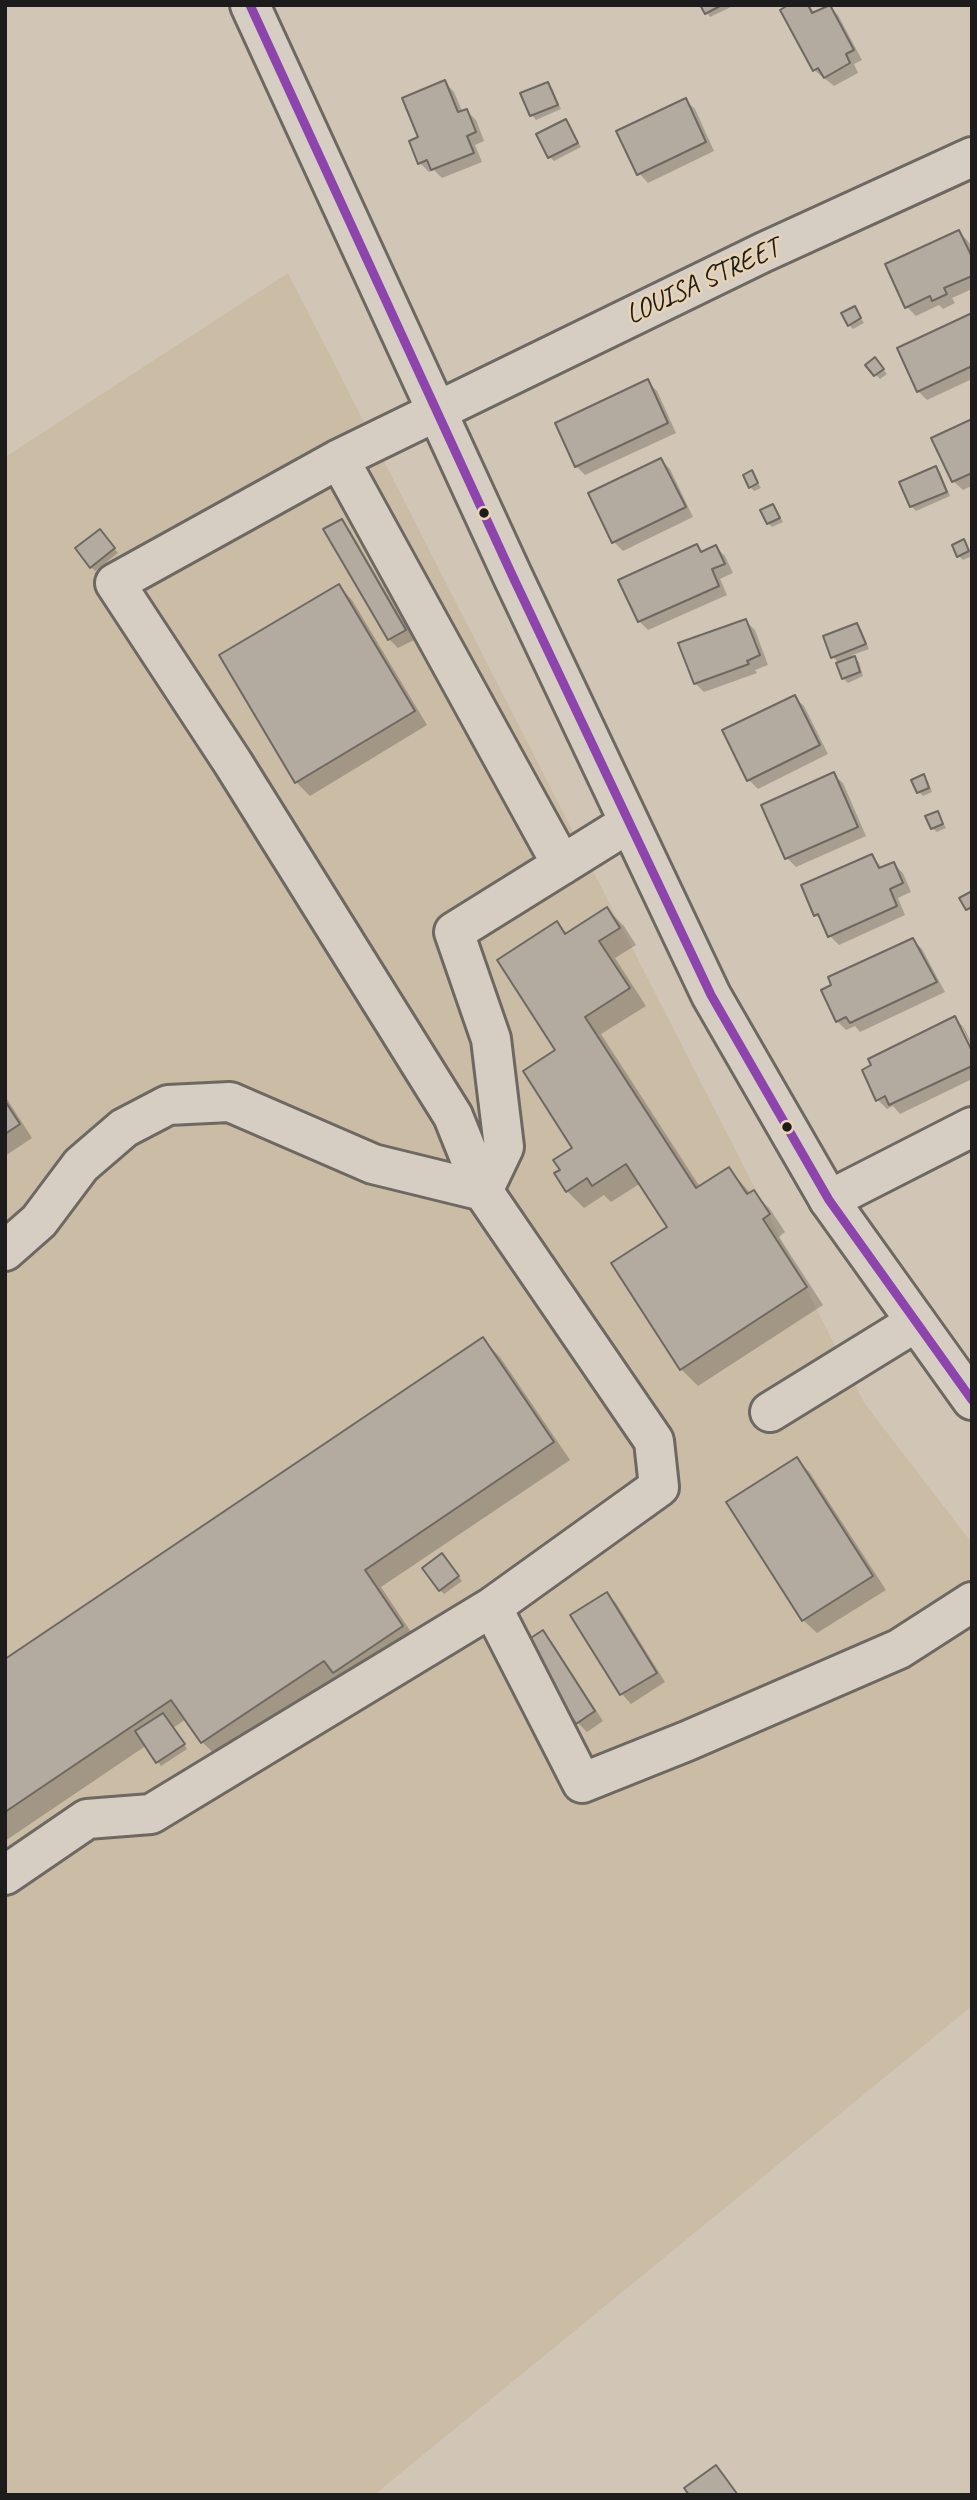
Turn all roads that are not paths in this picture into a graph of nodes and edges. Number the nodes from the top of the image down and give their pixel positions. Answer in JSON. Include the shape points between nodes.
{"nodes":[{"id":1,"x":250,"y":5,"type":"edge"},
{"id":2,"x":972,"y":158,"type":"edge"},
{"id":3,"x":436,"y":410,"type":"junction"},
{"id":4,"x":339,"y":459,"type":"junction"},
{"id":5,"x":629,"y":823,"type":"junction"},
{"id":6,"x":562,"y":864,"type":"junction"},
{"id":7,"x":972,"y":1127,"type":"edge"},
{"id":8,"x":483,"y":1191,"type":"junction"},
{"id":9,"x":829,"y":1200,"type":"junction"},
{"id":10,"x":5,"y":1251,"type":"edge"},
{"id":11,"x":916,"y":1322,"type":"junction"},
{"id":12,"x":972,"y":1400,"type":"edge"},
{"id":13,"x":770,"y":1412,"type":"dead end"},
{"id":14,"x":972,"y":1602,"type":"edge"},
{"id":15,"x":492,"y":1607,"type":"junction"},
{"id":16,"x":5,"y":1875,"type":"edge"}],
"edges":[{"from":1,"to":3,"type":"main road"},
{"from":2,"to":3,"type":"main road","name":"LOUISA STREET"},
{"from":3,"to":4,"type":"main road","name":"LOUISA STREET"},
{"from":3,"to":5,"type":"main road"},
{"from":4,"to":6,"type":"main road"},
{"from":4,"to":8,"type":"main road","name":"LOUISA STREET","via":[[115,583],[233,762],[453,1116]]},
{"from":5,"to":6,"type":"main road"},
{"from":5,"to":9,"type":"main road","via":[[711,995]]},
{"from":6,"to":8,"type":"main road","via":[[454,932],[491,1039],[504,1147]]},
{"from":7,"to":9,"type":"main road"},
{"from":8,"to":10,"type":"main road","via":[[373,1164],[230,1102],[168,1105],[124,1129],[81,1165],[39,1221]]},
{"from":8,"to":15,"type":"main road","via":[[654,1441],[659,1487]]},
{"from":9,"to":11,"type":"main road"},
{"from":11,"to":12,"type":"main road"},
{"from":11,"to":13,"type":"main road"},
{"from":14,"to":15,"type":"main road","via":[[899,1649],[582,1783]]},
{"from":15,"to":16,"type":"main road","via":[[151,1814],[87,1819]]}]}
